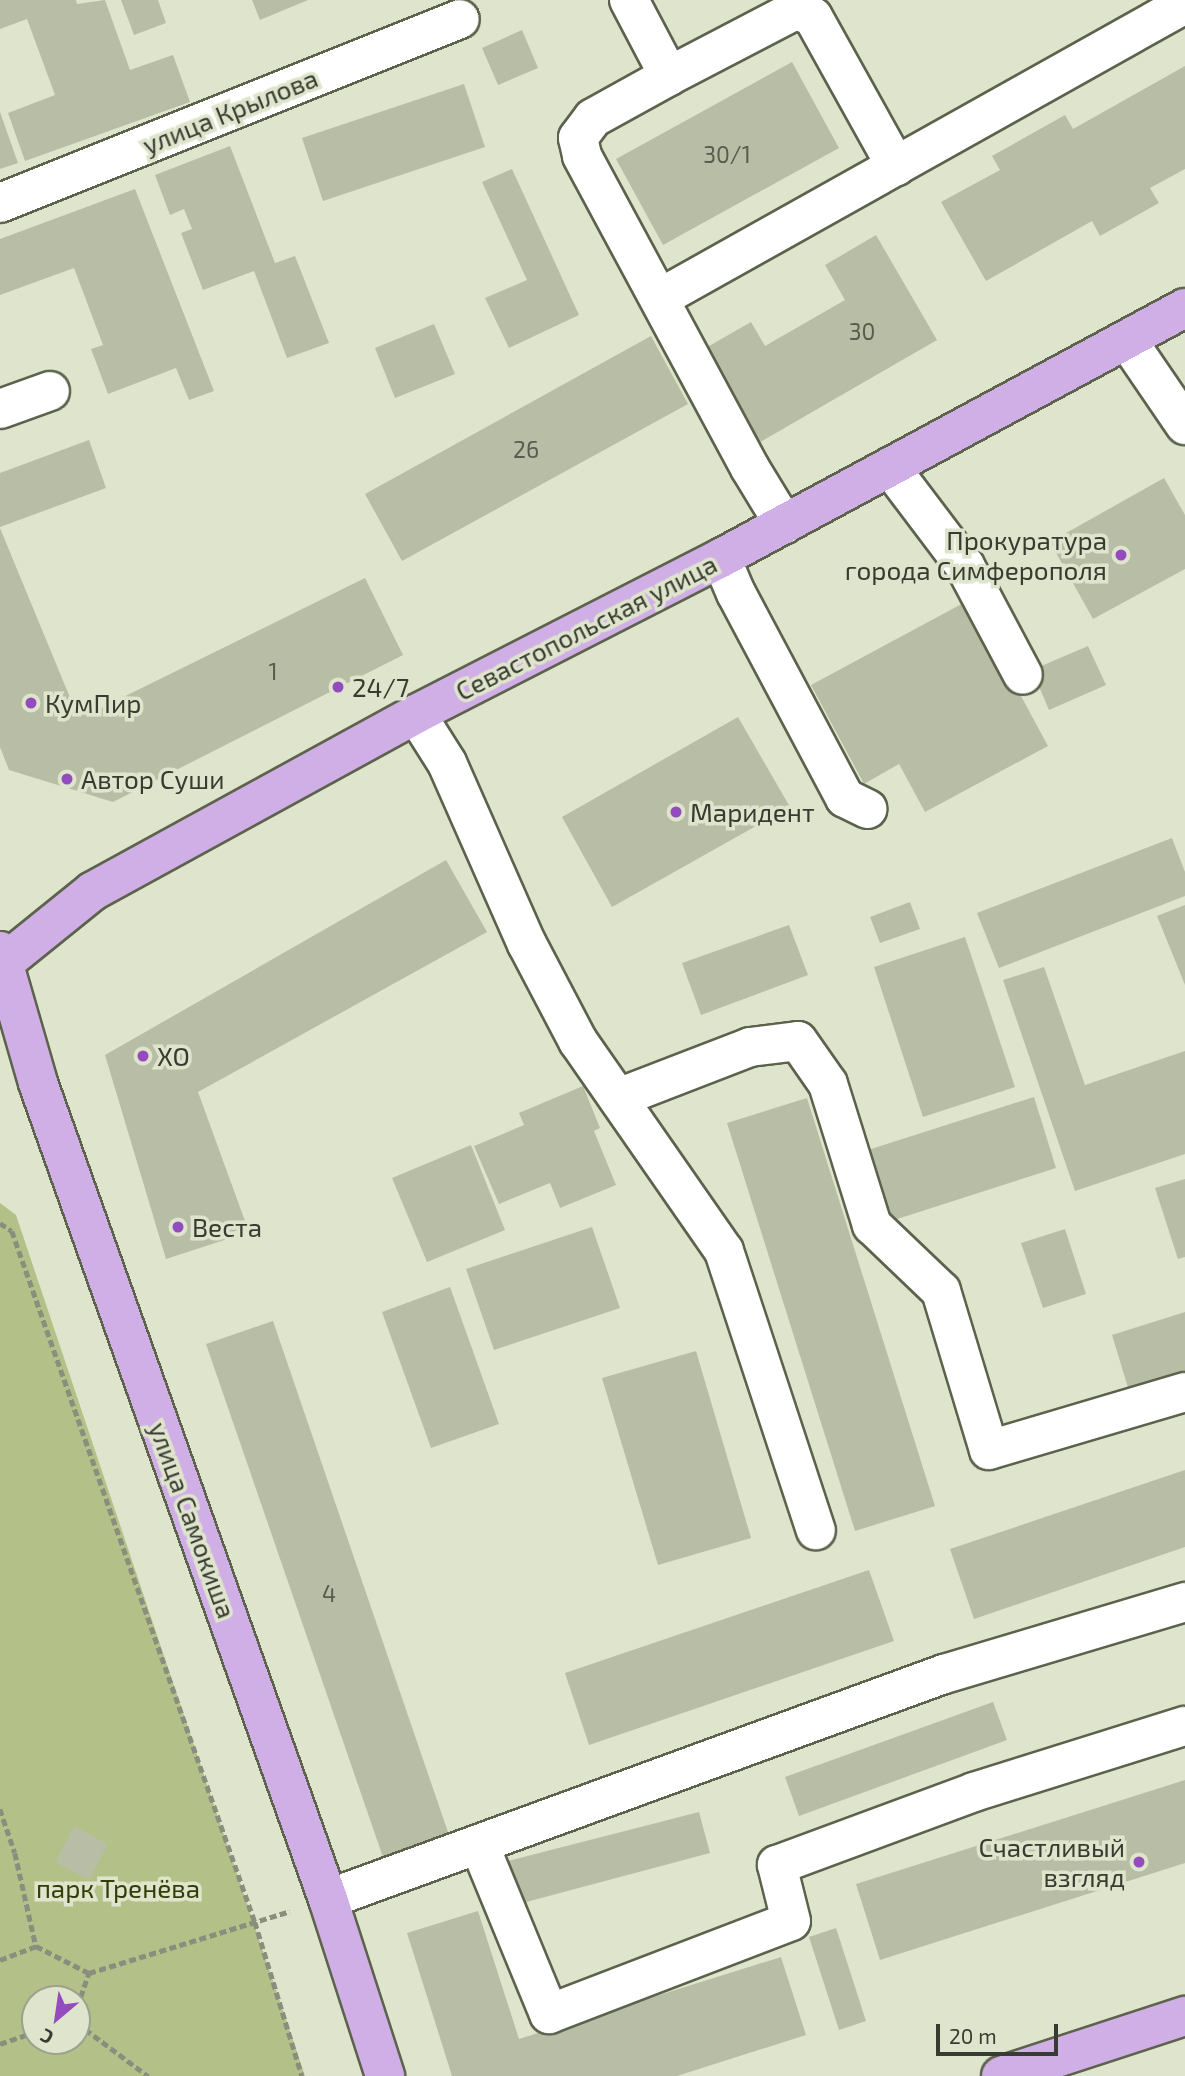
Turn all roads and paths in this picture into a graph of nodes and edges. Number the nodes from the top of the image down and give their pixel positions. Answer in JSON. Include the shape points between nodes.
{"nodes":[{"id":1,"x":629,"y":0,"type":"edge"},
{"id":2,"x":1185,"y":4,"type":"edge"},
{"id":3,"x":460,"y":19,"type":"dead end"},
{"id":4,"x":669,"y":76,"type":"junction"},
{"id":5,"x":896,"y":166,"type":"junction"},
{"id":6,"x":0,"y":203,"type":"edge"},
{"id":7,"x":660,"y":298,"type":"junction"},
{"id":8,"x":1185,"y":308,"type":"edge"},
{"id":9,"x":1127,"y":340,"type":"junction"},
{"id":10,"x":50,"y":391,"type":"dead end"},
{"id":11,"x":0,"y":409,"type":"edge"},
{"id":12,"x":1185,"y":425,"type":"edge"},
{"id":13,"x":890,"y":467,"type":"junction"},
{"id":14,"x":784,"y":524,"type":"junction"},
{"id":15,"x":721,"y":558,"type":"junction"},
{"id":16,"x":1023,"y":675,"type":"dead end"},
{"id":17,"x":416,"y":714,"type":"junction"},
{"id":18,"x":868,"y":809,"type":"dead end"},
{"id":19,"x":1,"y":960,"type":"edge"},
{"id":20,"x":618,"y":1098,"type":"junction"},
{"id":21,"x":0,"y":1223,"type":"edge"},
{"id":22,"x":1185,"y":1392,"type":"edge"},
{"id":23,"x":816,"y":1530,"type":"dead end"},
{"id":24,"x":1185,"y":1602,"type":"edge"},
{"id":25,"x":1185,"y":1726,"type":"edge"},
{"id":26,"x":0,"y":1810,"type":"edge"},
{"id":27,"x":479,"y":1844,"type":"junction"},
{"id":28,"x":328,"y":1899,"type":"junction"},
{"id":29,"x":255,"y":1922,"type":"junction"},
{"id":30,"x":36,"y":1946,"type":"junction"},
{"id":31,"x":0,"y":1960,"type":"edge"},
{"id":32,"x":89,"y":1973,"type":"junction"},
{"id":33,"x":85,"y":1985,"type":"edge"},
{"id":34,"x":1185,"y":2016,"type":"edge"},
{"id":35,"x":91,"y":2033,"type":"edge"},
{"id":36,"x":21,"y":2037,"type":"edge"},
{"id":37,"x":0,"y":2044,"type":"edge"},
{"id":38,"x":148,"y":2076,"type":"edge"},
{"id":39,"x":302,"y":2076,"type":"edge"},
{"id":40,"x":385,"y":2076,"type":"edge"},
{"id":41,"x":1001,"y":2076,"type":"edge"}],
"edges":[{"from":1,"to":4,"type":"street"},
{"from":2,"to":5,"type":"street"},
{"from":3,"to":6,"type":"street","name":"улица Крылова"},
{"from":4,"to":5,"type":"street","via":[[796,10],[813,17]]},
{"from":4,"to":7,"type":"street","via":[[593,118],[578,138],[582,156]]},
{"from":5,"to":7,"type":"street"},
{"from":7,"to":14,"type":"street"},
{"from":8,"to":9,"type":"main road","name":"Севастопольская улица"},
{"from":9,"to":12,"type":"street"},
{"from":9,"to":13,"type":"main road","name":"Севастопольская улица"},
{"from":10,"to":11,"type":"street"},
{"from":13,"to":14,"type":"main road","name":"Севастопольская улица"},
{"from":13,"to":16,"type":"street","via":[[965,566]]},
{"from":14,"to":15,"type":"main road","name":"Севастопольская улица"},
{"from":15,"to":17,"type":"main road","name":"Севастопольская улица"},
{"from":15,"to":18,"type":"street","via":[[845,798]]},
{"from":17,"to":19,"type":"main road","name":"Севастопольская улица","via":[[93,891]]},
{"from":17,"to":20,"type":"street","via":[[447,763],[527,944],[578,1041]]},
{"from":19,"to":28,"type":"main road","name":"улица Самокиша","via":[[38,1083]]},
{"from":20,"to":22,"type":"street","via":[[750,1047],[798,1041],[828,1084],[872,1225],[941,1291],[989,1450]]},
{"from":20,"to":23,"type":"street","via":[[724,1251]]},
{"from":21,"to":29,"type":"path","via":[[12,1231]]},
{"from":24,"to":27,"type":"street","via":[[944,1674]]},
{"from":25,"to":27,"type":"street","via":[[974,1793],[777,1865],[791,1921],[549,2014]]},
{"from":26,"to":30,"type":"path"},
{"from":27,"to":28,"type":"street"},
{"from":28,"to":29,"type":"path"},
{"from":28,"to":40,"type":"main road","name":"улица Самокиша"},
{"from":29,"to":32,"type":"path"},
{"from":29,"to":39,"type":"path"},
{"from":30,"to":31,"type":"path"},
{"from":30,"to":32,"type":"path"},
{"from":32,"to":33,"type":"path"},
{"from":34,"to":41,"type":"main road"},
{"from":35,"to":38,"type":"path"},
{"from":36,"to":37,"type":"path"}]}
